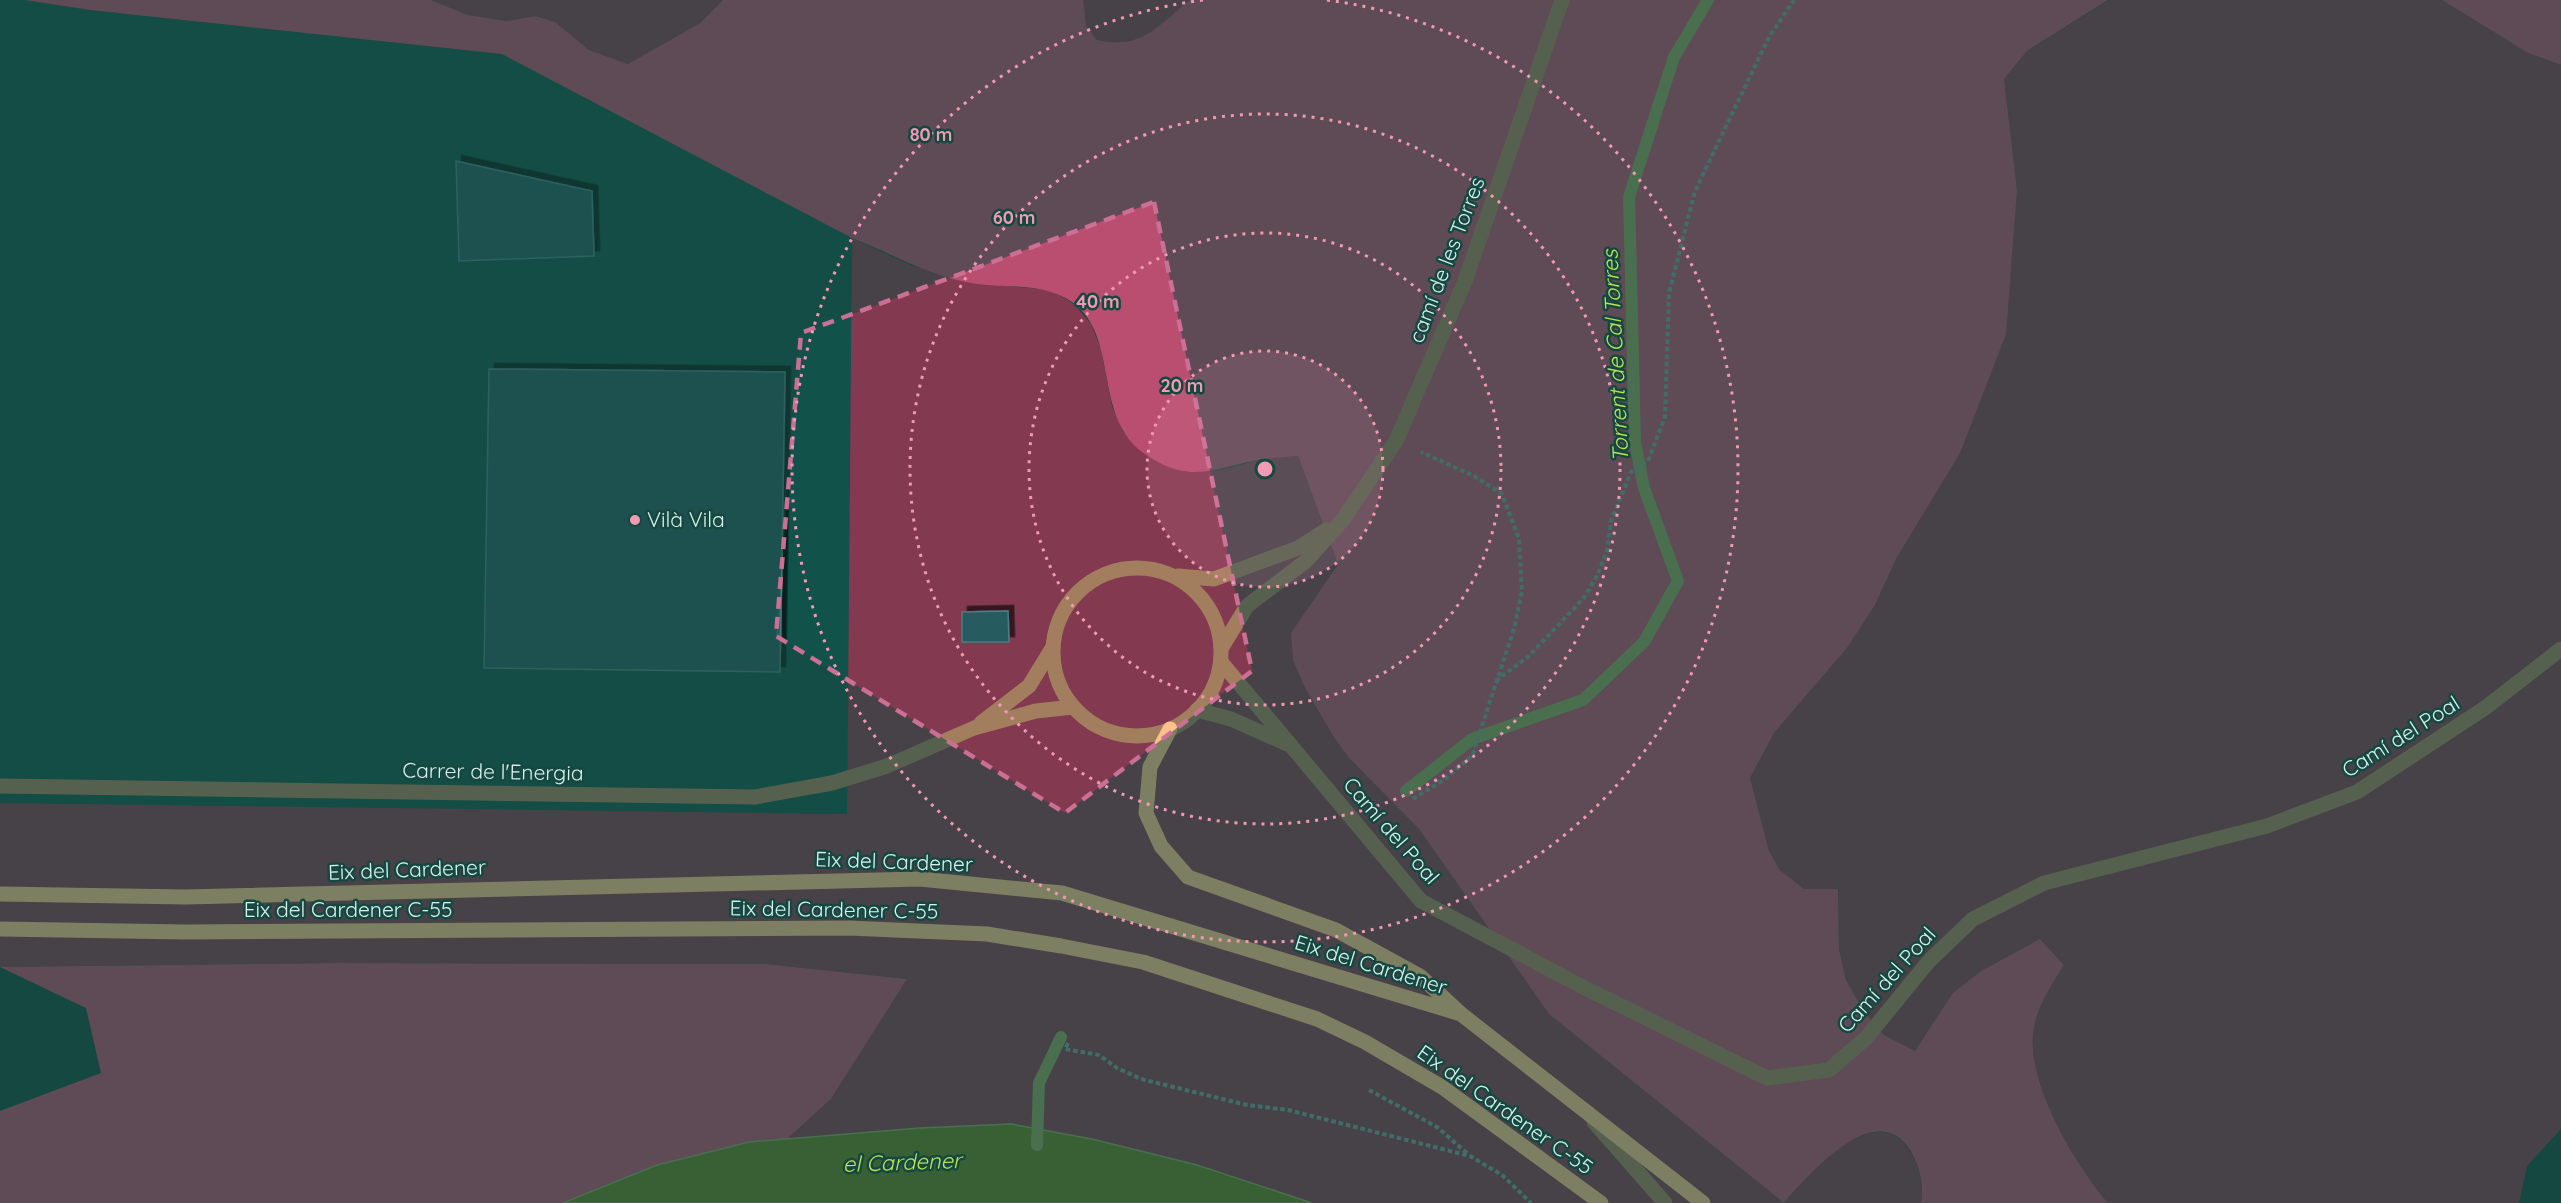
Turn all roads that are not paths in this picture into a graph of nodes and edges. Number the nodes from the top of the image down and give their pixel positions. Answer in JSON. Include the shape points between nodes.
{"nodes":[{"id":1,"x":1562,"y":0,"type":"edge"},
{"id":2,"x":1342,"y":520,"type":"junction"},
{"id":3,"x":1175,"y":576,"type":"junction"},
{"id":4,"x":1053,"y":647,"type":"junction"},
{"id":5,"x":2561,"y":648,"type":"edge"},
{"id":6,"x":1221,"y":655,"type":"junction"},
{"id":7,"x":1073,"y":707,"type":"junction"},
{"id":8,"x":1197,"y":710,"type":"junction"},
{"id":9,"x":974,"y":728,"type":"junction"},
{"id":10,"x":1170,"y":729,"type":"junction"},
{"id":11,"x":1293,"y":746,"type":"junction"},
{"id":12,"x":0,"y":786,"type":"edge"},
{"id":13,"x":0,"y":894,"type":"edge"},
{"id":14,"x":0,"y":929,"type":"edge"},
{"id":15,"x":1461,"y":1014,"type":"junction"},
{"id":16,"x":1586,"y":1113,"type":"junction"},
{"id":17,"x":1601,"y":1203,"type":"edge"},
{"id":18,"x":1665,"y":1203,"type":"edge"},
{"id":19,"x":1703,"y":1203,"type":"edge"}],
"edges":[{"from":1,"to":2,"type":"street","name":"camí de les Torres","via":[[1465,281],[1396,441]]},
{"from":2,"to":3,"type":"street","via":[[1298,548],[1214,579]]},
{"from":2,"to":6,"type":"street","name":"camí de les Torres","via":[[1306,561],[1247,606]]},
{"from":3,"to":4,"type":"street","via":[[1135,567],[1095,579],[1068,603]]},
{"from":3,"to":6,"type":"street","via":[[1190,585],[1213,613]]},
{"from":4,"to":7,"type":"street","via":[[1058,679]]},
{"from":4,"to":9,"type":"street","via":[[1029,686]]},
{"from":5,"to":11,"type":"street","name":"Camí del Poal","via":[[2486,708],[2357,792],[2267,826],[2044,883],[1973,919],[1929,961],[1866,1038],[1829,1070],[1767,1078],[1421,901]]},
{"from":6,"to":8,"type":"street","via":[[1213,688]]},
{"from":6,"to":11,"type":"street","name":"Camí del Poal"},
{"from":7,"to":9,"type":"street","via":[[1036,711]]},
{"from":7,"to":10,"type":"street","via":[[1094,724],[1118,733],[1144,736]]},
{"from":8,"to":10,"type":"street"},
{"from":8,"to":11,"type":"street","via":[[1231,719]]},
{"from":9,"to":12,"type":"street","name":"Carrer de l'Energia","via":[[887,766],[832,783],[755,797]]},
{"from":10,"to":15,"type":"main road","via":[[1150,767],[1146,813],[1161,846],[1188,877],[1336,930],[1420,976]]},
{"from":13,"to":15,"type":"main road","name":"Eix del Cardener","via":[[186,897],[920,879],[1062,893]]},
{"from":14,"to":17,"type":"main road","name":"Eix del Cardener C-55","via":[[197,932],[849,928],[987,934],[1061,946],[1143,962],[1317,1019],[1442,1087]]},
{"from":15,"to":16,"type":"main road","name":"Eix del Cardener"},
{"from":16,"to":18,"type":"street"},
{"from":16,"to":19,"type":"main road","name":"Eix del Cardener"}]}
